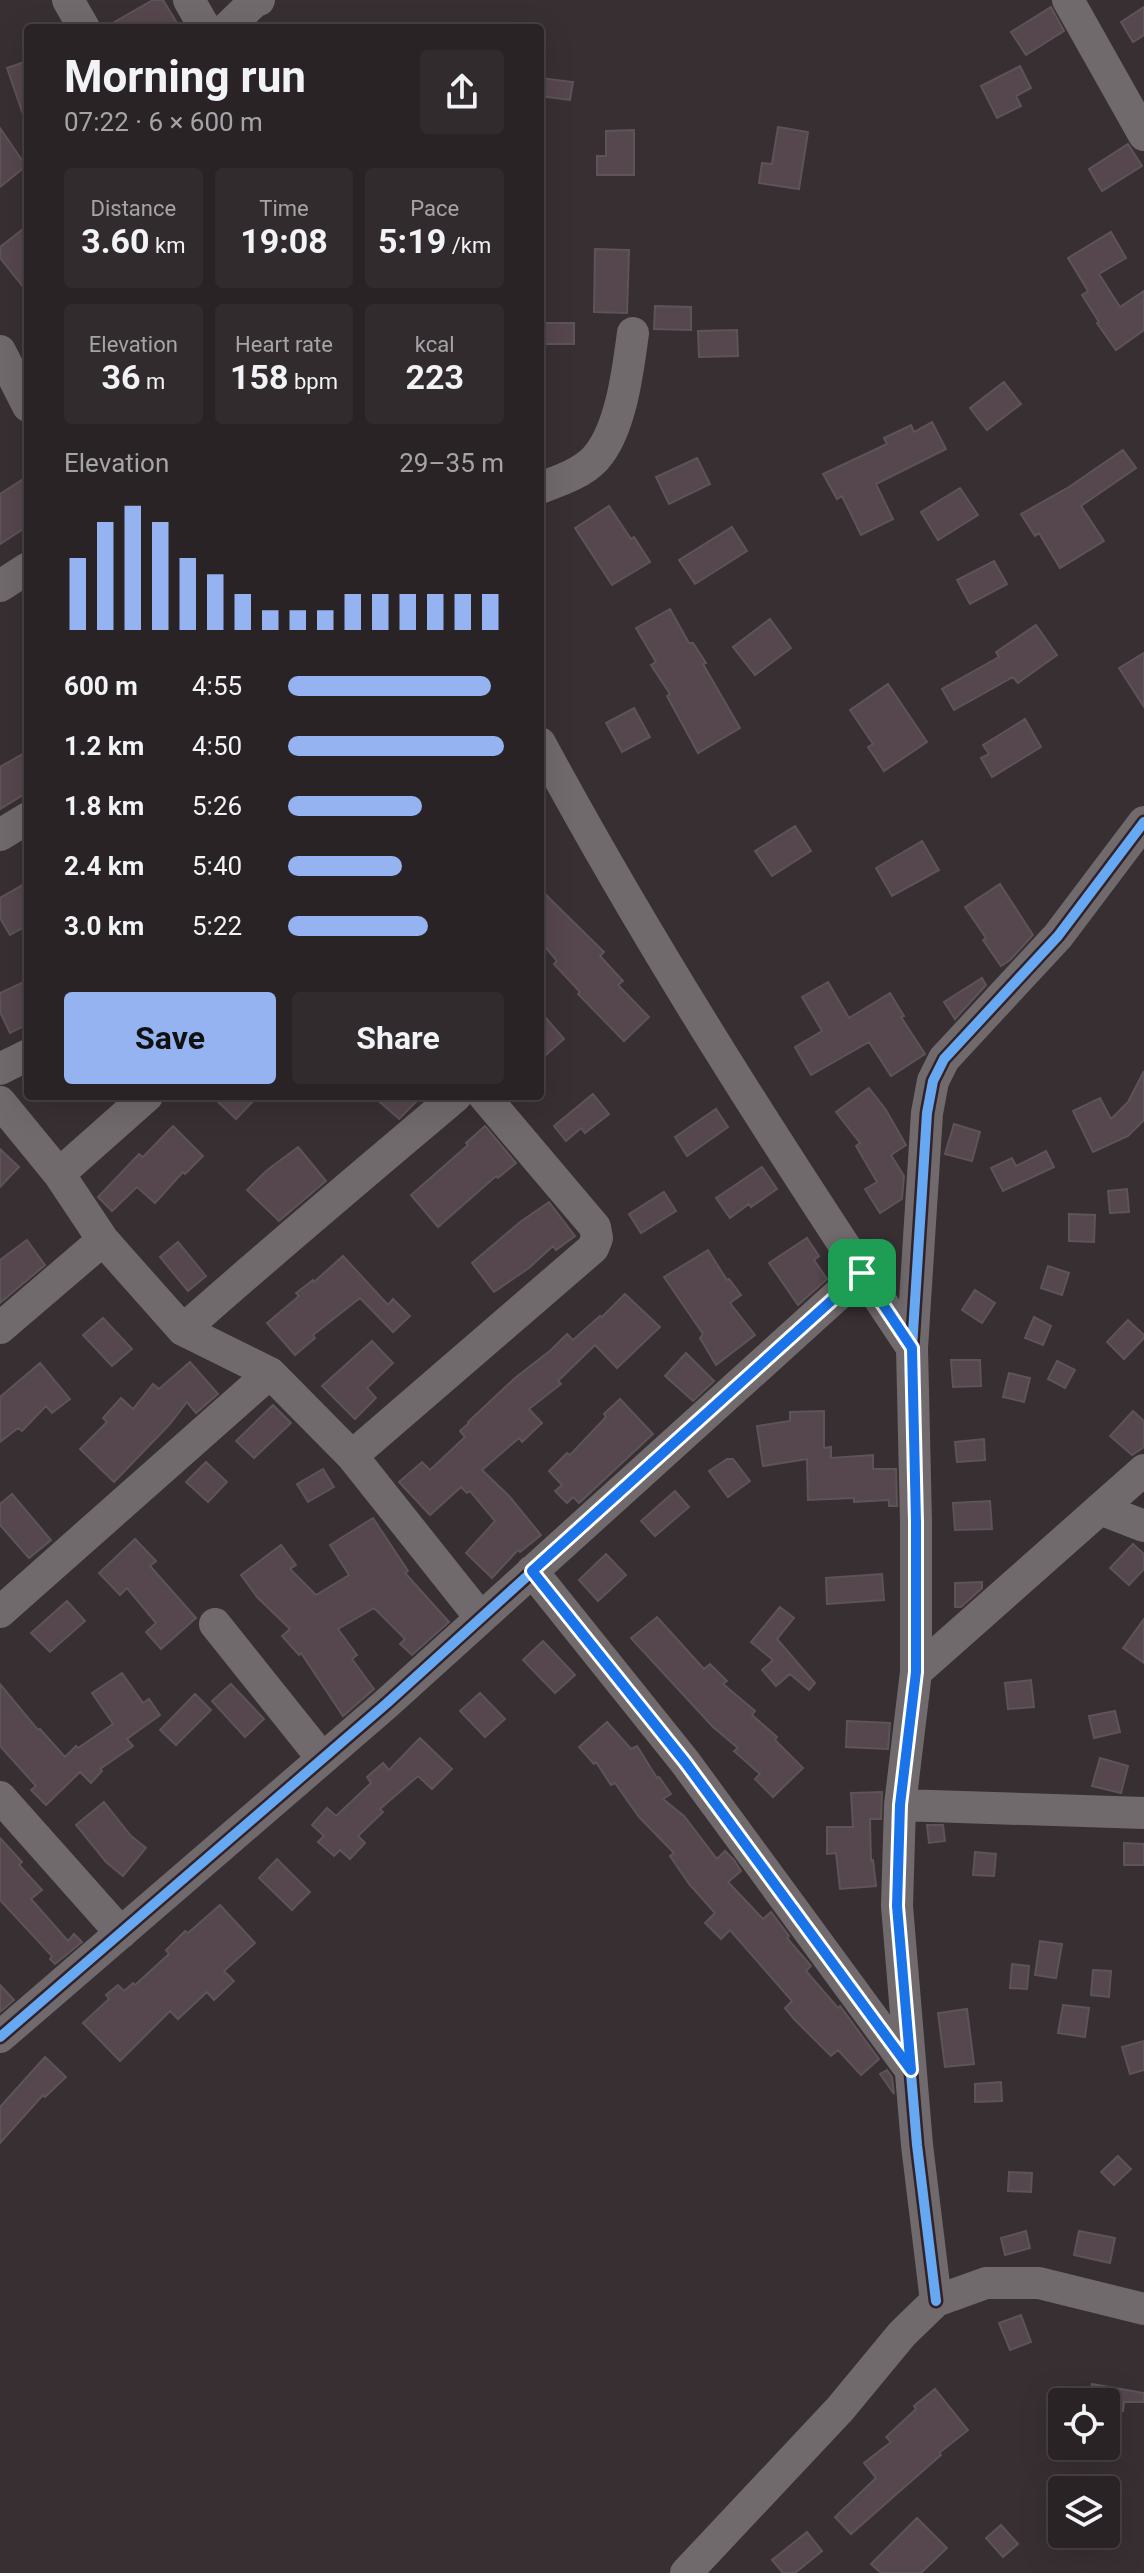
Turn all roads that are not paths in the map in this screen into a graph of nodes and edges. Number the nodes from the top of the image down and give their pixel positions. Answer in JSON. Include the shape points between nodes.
{"nodes":[{"id":1,"x":68,"y":0,"type":"edge"},
{"id":2,"x":189,"y":0,"type":"edge"},
{"id":3,"x":259,"y":0,"type":"edge"},
{"id":4,"x":1068,"y":0,"type":"edge"},
{"id":5,"x":82,"y":24,"type":"edge"},
{"id":6,"x":203,"y":24,"type":"edge"},
{"id":7,"x":231,"y":24,"type":"edge"},
{"id":8,"x":1144,"y":135,"type":"edge"},
{"id":9,"x":633,"y":333,"type":"dead end"},
{"id":10,"x":0,"y":351,"type":"edge"},
{"id":11,"x":24,"y":398,"type":"edge"},
{"id":12,"x":544,"y":486,"type":"edge"},
{"id":13,"x":24,"y":571,"type":"edge"},
{"id":14,"x":0,"y":586,"type":"edge"},
{"id":15,"x":546,"y":766,"type":"edge"},
{"id":16,"x":24,"y":820,"type":"edge"},
{"id":17,"x":1142,"y":831,"type":"edge"},
{"id":18,"x":0,"y":835,"type":"edge"},
{"id":19,"x":24,"y":1057,"type":"edge"},
{"id":20,"x":0,"y":1069,"type":"edge"},
{"id":21,"x":142,"y":1100,"type":"edge"},
{"id":22,"x":451,"y":1100,"type":"edge"},
{"id":23,"x":487,"y":1100,"type":"edge"},
{"id":24,"x":0,"y":1102,"type":"edge"},
{"id":25,"x":59,"y":1174,"type":"junction"},
{"id":26,"x":103,"y":1240,"type":"junction"},
{"id":27,"x":862,"y":1273,"type":"junction"},
{"id":28,"x":0,"y":1328,"type":"edge"},
{"id":29,"x":183,"y":1330,"type":"junction"},
{"id":30,"x":912,"y":1348,"type":"junction"},
{"id":31,"x":270,"y":1373,"type":"junction"},
{"id":32,"x":352,"y":1456,"type":"junction"},
{"id":33,"x":1144,"y":1470,"type":"edge"},
{"id":34,"x":1100,"y":1509,"type":"junction"},
{"id":35,"x":1144,"y":1526,"type":"edge"},
{"id":36,"x":532,"y":1571,"type":"junction"},
{"id":37,"x":0,"y":1612,"type":"edge"},
{"id":38,"x":480,"y":1617,"type":"junction"},
{"id":39,"x":215,"y":1624,"type":"dead end"},
{"id":40,"x":916,"y":1672,"type":"junction"},
{"id":41,"x":322,"y":1758,"type":"junction"},
{"id":42,"x":0,"y":1797,"type":"edge"},
{"id":43,"x":900,"y":1805,"type":"junction"},
{"id":44,"x":1144,"y":1813,"type":"edge"},
{"id":45,"x":121,"y":1933,"type":"junction"},
{"id":46,"x":0,"y":2037,"type":"edge"},
{"id":47,"x":911,"y":2070,"type":"junction"},
{"id":48,"x":936,"y":2301,"type":"junction"},
{"id":49,"x":1144,"y":2309,"type":"edge"},
{"id":50,"x":686,"y":2573,"type":"edge"}],
"edges":[{"from":1,"to":5,"type":"street"},
{"from":2,"to":6,"type":"street"},
{"from":3,"to":7,"type":"street"},
{"from":4,"to":8,"type":"street"},
{"from":9,"to":12,"type":"street","via":[[626,383],[596,459]]},
{"from":10,"to":11,"type":"street"},
{"from":13,"to":14,"type":"street"},
{"from":15,"to":27,"type":"street","via":[[680,989]]},
{"from":16,"to":18,"type":"street"},
{"from":17,"to":30,"type":"street","via":[[1058,936],[944,1059],[933,1081]]},
{"from":19,"to":20,"type":"street"},
{"from":21,"to":25,"type":"street"},
{"from":22,"to":29,"type":"street"},
{"from":23,"to":32,"type":"street","via":[[595,1227],[597,1238],[593,1248]]},
{"from":24,"to":25,"type":"street"},
{"from":25,"to":26,"type":"street"},
{"from":26,"to":28,"type":"street"},
{"from":26,"to":29,"type":"street"},
{"from":27,"to":30,"type":"street"},
{"from":27,"to":36,"type":"street"},
{"from":29,"to":31,"type":"street"},
{"from":30,"to":40,"type":"street"},
{"from":31,"to":32,"type":"street"},
{"from":31,"to":37,"type":"street"},
{"from":32,"to":38,"type":"street"},
{"from":33,"to":34,"type":"street"},
{"from":34,"to":35,"type":"street"},
{"from":34,"to":40,"type":"street"},
{"from":36,"to":38,"type":"street"},
{"from":36,"to":47,"type":"street","via":[[685,1762]]},
{"from":38,"to":41,"type":"street"},
{"from":39,"to":41,"type":"street"},
{"from":40,"to":43,"type":"street"},
{"from":41,"to":45,"type":"street"},
{"from":42,"to":45,"type":"street"},
{"from":43,"to":44,"type":"street"},
{"from":43,"to":47,"type":"street","via":[[897,1906]]},
{"from":45,"to":46,"type":"street"},
{"from":47,"to":48,"type":"street"},
{"from":48,"to":49,"type":"street","via":[[986,2283],[1039,2283]]},
{"from":48,"to":50,"type":"street"}]}
